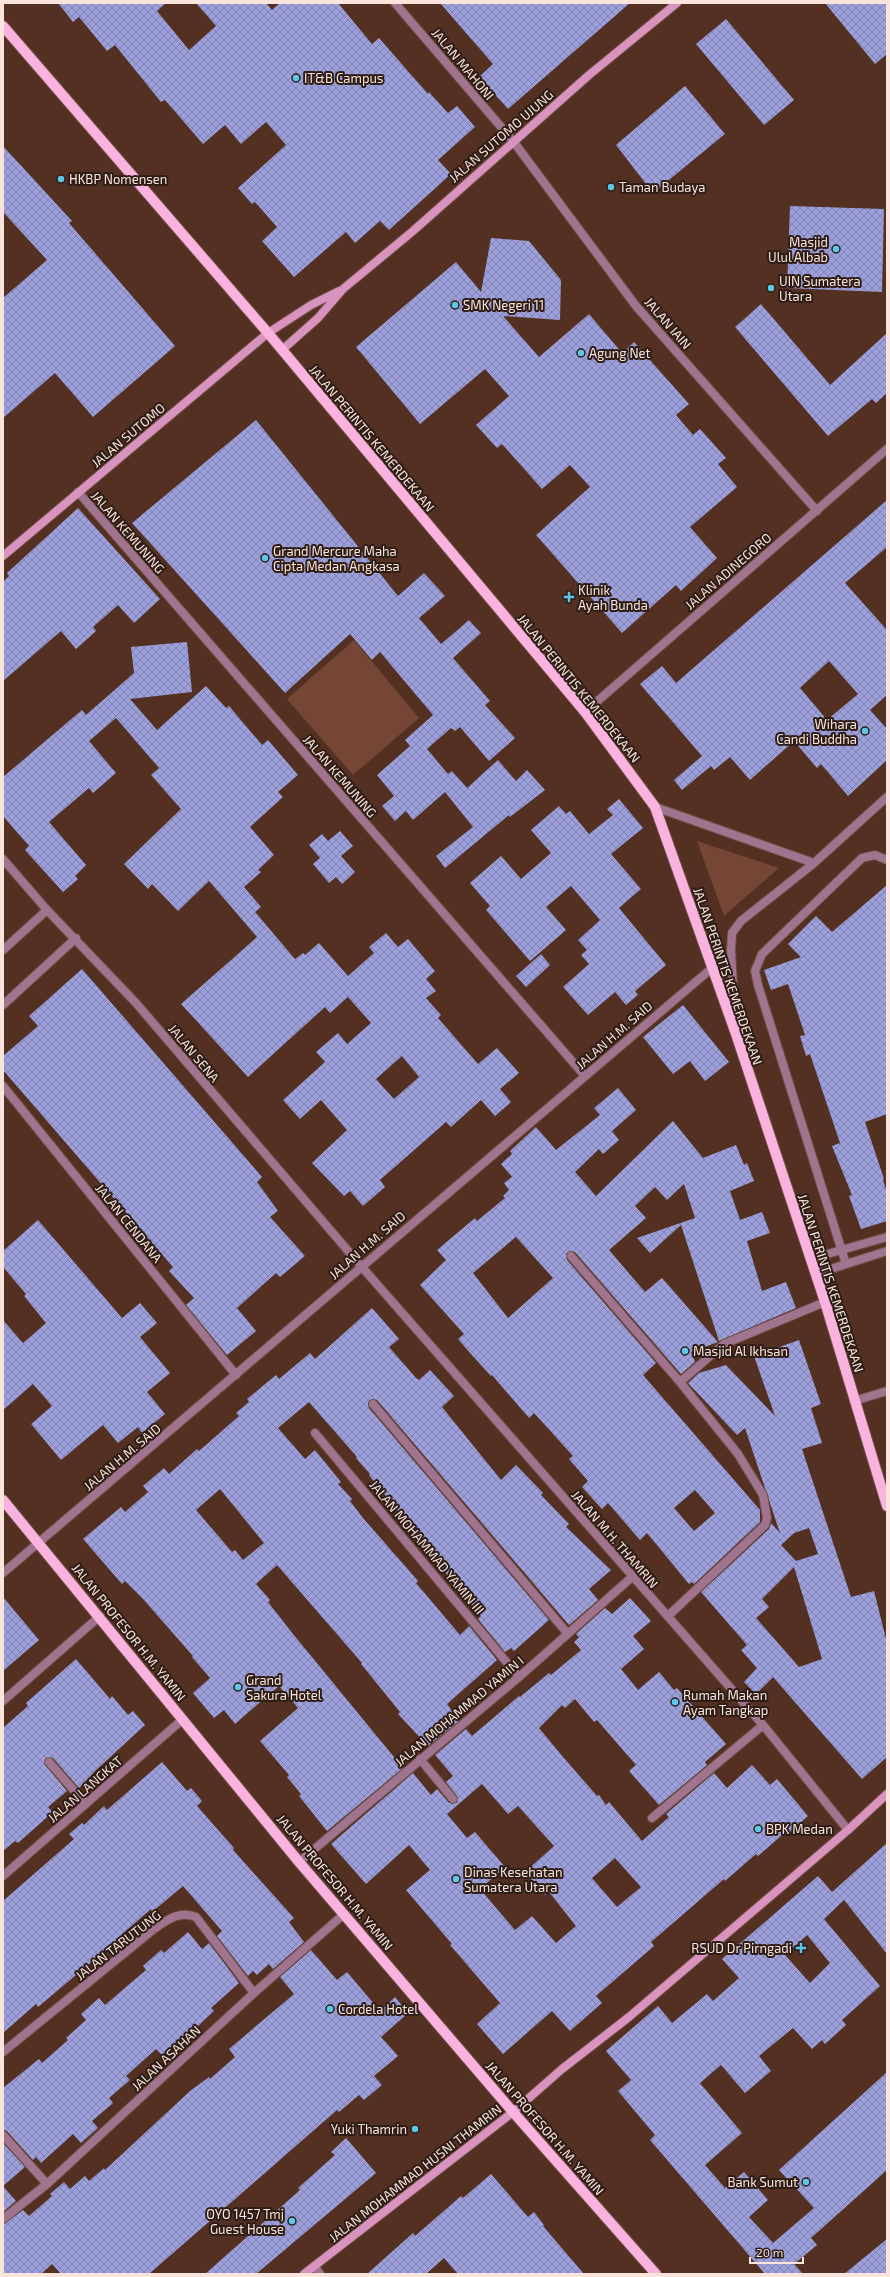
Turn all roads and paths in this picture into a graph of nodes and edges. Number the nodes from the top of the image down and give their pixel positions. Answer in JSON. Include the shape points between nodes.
{"nodes":[{"id":1,"x":395,"y":3,"type":"edge"},
{"id":2,"x":677,"y":3,"type":"edge"},
{"id":3,"x":3,"y":26,"type":"edge"},
{"id":4,"x":513,"y":141,"type":"junction"},
{"id":5,"x":343,"y":289,"type":"junction"},
{"id":6,"x":268,"y":333,"type":"junction"},
{"id":7,"x":282,"y":350,"type":"junction"},
{"id":8,"x":887,"y":449,"type":"edge"},
{"id":9,"x":78,"y":492,"type":"junction"},
{"id":10,"x":817,"y":511,"type":"junction"},
{"id":11,"x":3,"y":556,"type":"edge"},
{"id":12,"x":585,"y":712,"type":"junction"},
{"id":13,"x":887,"y":796,"type":"edge"},
{"id":14,"x":655,"y":807,"type":"junction"},
{"id":15,"x":3,"y":859,"type":"edge"},
{"id":16,"x":887,"y":860,"type":"edge"},
{"id":17,"x":814,"y":863,"type":"junction"},
{"id":18,"x":47,"y":910,"type":"junction"},
{"id":19,"x":76,"y":938,"type":"junction"},
{"id":20,"x":3,"y":950,"type":"edge"},
{"id":21,"x":712,"y":968,"type":"junction"},
{"id":22,"x":3,"y":1005,"type":"edge"},
{"id":23,"x":736,"y":1034,"type":"junction"},
{"id":24,"x":585,"y":1076,"type":"junction"},
{"id":25,"x":3,"y":1086,"type":"edge"},
{"id":26,"x":887,"y":1237,"type":"edge"},
{"id":27,"x":842,"y":1249,"type":"junction"},
{"id":28,"x":887,"y":1251,"type":"edge"},
{"id":29,"x":571,"y":1256,"type":"dead end"},
{"id":30,"x":810,"y":1259,"type":"junction"},
{"id":31,"x":846,"y":1264,"type":"junction"},
{"id":32,"x":361,"y":1266,"type":"junction"},
{"id":33,"x":815,"y":1274,"type":"junction"},
{"id":34,"x":825,"y":1302,"type":"junction"},
{"id":35,"x":236,"y":1375,"type":"junction"},
{"id":36,"x":680,"y":1382,"type":"junction"},
{"id":37,"x":887,"y":1391,"type":"edge"},
{"id":38,"x":854,"y":1401,"type":"junction"},
{"id":39,"x":373,"y":1404,"type":"dead end"},
{"id":40,"x":315,"y":1433,"type":"dead end"},
{"id":41,"x":3,"y":1500,"type":"edge"},
{"id":42,"x":887,"y":1506,"type":"edge"},
{"id":43,"x":39,"y":1542,"type":"junction"},
{"id":44,"x":3,"y":1573,"type":"edge"},
{"id":45,"x":632,"y":1577,"type":"junction"},
{"id":46,"x":100,"y":1616,"type":"junction"},
{"id":47,"x":668,"y":1616,"type":"junction"},
{"id":48,"x":568,"y":1634,"type":"junction"},
{"id":49,"x":519,"y":1677,"type":"junction"},
{"id":50,"x":3,"y":1701,"type":"edge"},
{"id":51,"x":183,"y":1719,"type":"junction"},
{"id":52,"x":763,"y":1725,"type":"junction"},
{"id":53,"x":420,"y":1759,"type":"junction"},
{"id":54,"x":49,"y":1762,"type":"dead end"},
{"id":55,"x":887,"y":1794,"type":"edge"},
{"id":56,"x":453,"y":1799,"type":"dead end"},
{"id":57,"x":86,"y":1804,"type":"junction"},
{"id":58,"x":652,"y":1818,"type":"dead end"},
{"id":59,"x":848,"y":1830,"type":"junction"},
{"id":60,"x":299,"y":1862,"type":"junction"},
{"id":61,"x":3,"y":1876,"type":"edge"},
{"id":62,"x":344,"y":1914,"type":"junction"},
{"id":63,"x":254,"y":1993,"type":"junction"},
{"id":64,"x":3,"y":2052,"type":"edge"},
{"id":65,"x":513,"y":2112,"type":"junction"},
{"id":66,"x":3,"y":2135,"type":"edge"},
{"id":67,"x":47,"y":2184,"type":"junction"},
{"id":68,"x":3,"y":2219,"type":"edge"},
{"id":69,"x":314,"y":2266,"type":"junction"},
{"id":70,"x":304,"y":2274,"type":"edge"},
{"id":71,"x":320,"y":2274,"type":"edge"},
{"id":72,"x":656,"y":2274,"type":"edge"}],
"edges":[{"from":1,"to":4,"type":"street","name":"JALAN MAHONI"},
{"from":2,"to":4,"type":"main road","name":"JALAN SUTOMO UJUNG"},
{"from":3,"to":6,"type":"main road","name":"JALAN PERINTIS KEMERDEKAAN"},
{"from":4,"to":5,"type":"main road","name":"JALAN SUTOMO UJUNG"},
{"from":4,"to":10,"type":"street","name":"JALAN IAIN","via":[[636,306]]},
{"from":5,"to":6,"type":"main road","name":"JALAN SUTOMO UJUNG","via":[[311,305]]},
{"from":5,"to":7,"type":"main road","name":"JALAN SUTOMO UJUNG","via":[[318,318]]},
{"from":6,"to":7,"type":"main road","name":"JALAN PERINTIS KEMERDEKAAN"},
{"from":6,"to":9,"type":"main road","name":"JALAN SUTOMO"},
{"from":7,"to":12,"type":"main road","name":"JALAN PERINTIS KEMERDEKAAN"},
{"from":8,"to":10,"type":"street","name":"JALAN ADINEGORO"},
{"from":9,"to":11,"type":"main road","name":"JALAN SUTOMO"},
{"from":9,"to":24,"type":"street","name":"JALAN KEMUNING"},
{"from":10,"to":12,"type":"street","name":"JALAN ADINEGORO"},
{"from":12,"to":14,"type":"main road","name":"JALAN PERINTIS KEMERDEKAAN"},
{"from":13,"to":17,"type":"street"},
{"from":14,"to":17,"type":"street"},
{"from":14,"to":21,"type":"main road","name":"JALAN PERINTIS KEMERDEKAAN"},
{"from":15,"to":18,"type":"street","name":"JALAN SENA"},
{"from":16,"to":27,"type":"street","via":[[875,855],[862,858],[762,954],[756,971]]},
{"from":17,"to":23,"type":"street","via":[[741,921],[732,933],[731,982]]},
{"from":18,"to":19,"type":"street","name":"JALAN SENA"},
{"from":18,"to":20,"type":"street"},
{"from":19,"to":22,"type":"street"},
{"from":19,"to":32,"type":"street","name":"JALAN SENA","via":[[136,1003]]},
{"from":21,"to":23,"type":"main road","name":"JALAN PERINTIS KEMERDEKAAN"},
{"from":21,"to":24,"type":"street","name":"JALAN H.M. SAID"},
{"from":23,"to":30,"type":"main road","name":"JALAN PERINTIS KEMERDEKAAN"},
{"from":24,"to":32,"type":"street","name":"JALAN H.M. SAID"},
{"from":25,"to":35,"type":"street","name":"JALAN CENDANA"},
{"from":26,"to":27,"type":"street"},
{"from":27,"to":30,"type":"street"},
{"from":27,"to":31,"type":"street"},
{"from":28,"to":31,"type":"street"},
{"from":29,"to":36,"type":"street"},
{"from":30,"to":33,"type":"main road","name":"JALAN PERINTIS KEMERDEKAAN"},
{"from":31,"to":33,"type":"street"},
{"from":32,"to":35,"type":"street","name":"JALAN H.M. SAID"},
{"from":32,"to":45,"type":"street","name":"JALAN M.H. THAMRIN"},
{"from":33,"to":34,"type":"main road","name":"JALAN PERINTIS KEMERDEKAAN"},
{"from":34,"to":36,"type":"street","via":[[724,1344]]},
{"from":34,"to":38,"type":"main road","name":"JALAN PERINTIS KEMERDEKAAN"},
{"from":35,"to":43,"type":"street","name":"JALAN H.M. SAID"},
{"from":36,"to":47,"type":"street","via":[[749,1470],[763,1495],[767,1518],[765,1525],[758,1532]]},
{"from":37,"to":38,"type":"street"},
{"from":38,"to":42,"type":"main road","name":"JALAN PERINTIS KEMERDEKAAN"},
{"from":39,"to":48,"type":"street"},
{"from":40,"to":49,"type":"street","name":"JALAN MOHAMMAD YAMIN III"},
{"from":41,"to":43,"type":"main road","name":"JALAN PROFESOR H.M. YAMIN"},
{"from":43,"to":44,"type":"street","name":"JALAN H.M. SAID"},
{"from":43,"to":46,"type":"main road","name":"JALAN PROFESOR H.M. YAMIN"},
{"from":45,"to":47,"type":"street","name":"JALAN M.H. THAMRIN"},
{"from":45,"to":48,"type":"street","name":"JALAN MOHAMMAD YAMIN I"},
{"from":46,"to":50,"type":"street"},
{"from":46,"to":51,"type":"main road","name":"JALAN PROFESOR H.M. YAMIN"},
{"from":47,"to":52,"type":"street","name":"JALAN M.H. THAMRIN"},
{"from":48,"to":49,"type":"street","name":"JALAN MOHAMMAD YAMIN I"},
{"from":49,"to":53,"type":"street","name":"JALAN MOHAMMAD YAMIN I"},
{"from":51,"to":57,"type":"street","name":"JALAN LANGKAT"},
{"from":51,"to":60,"type":"main road","name":"JALAN PROFESOR H.M. YAMIN"},
{"from":52,"to":58,"type":"street"},
{"from":52,"to":59,"type":"street","name":"JALAN M.H. THAMRIN"},
{"from":53,"to":56,"type":"street"},
{"from":53,"to":60,"type":"street","name":"JALAN MOHAMMAD YAMIN I"},
{"from":54,"to":57,"type":"street"},
{"from":55,"to":59,"type":"main road","name":"JALAN MOHAMMAD HUSNI THAMRIN"},
{"from":57,"to":61,"type":"street","name":"JALAN LANGKAT"},
{"from":59,"to":65,"type":"main road","name":"JALAN MOHAMMAD HUSNI THAMRIN","via":[[629,2017],[562,2069]]},
{"from":60,"to":62,"type":"main road","name":"JALAN PROFESOR H.M. YAMIN"},
{"from":62,"to":63,"type":"street","name":"JALAN ASAHAN"},
{"from":62,"to":65,"type":"main road","name":"JALAN PROFESOR H.M. YAMIN"},
{"from":63,"to":64,"type":"street","name":"JALAN TARUTUNG","via":[[196,1918],[189,1914],[180,1915],[170,1918],[154,1929]]},
{"from":63,"to":67,"type":"street","name":"JALAN ASAHAN"},
{"from":65,"to":69,"type":"main road","name":"JALAN MOHAMMAD HUSNI THAMRIN"},
{"from":65,"to":72,"type":"main road","name":"JALAN PROFESOR H.M. YAMIN"},
{"from":66,"to":67,"type":"street"},
{"from":67,"to":68,"type":"street","name":"JALAN ASAHAN"},
{"from":69,"to":70,"type":"main road","name":"JALAN MOHAMMAD HUSNI THAMRIN"},
{"from":69,"to":71,"type":"street"}]}
